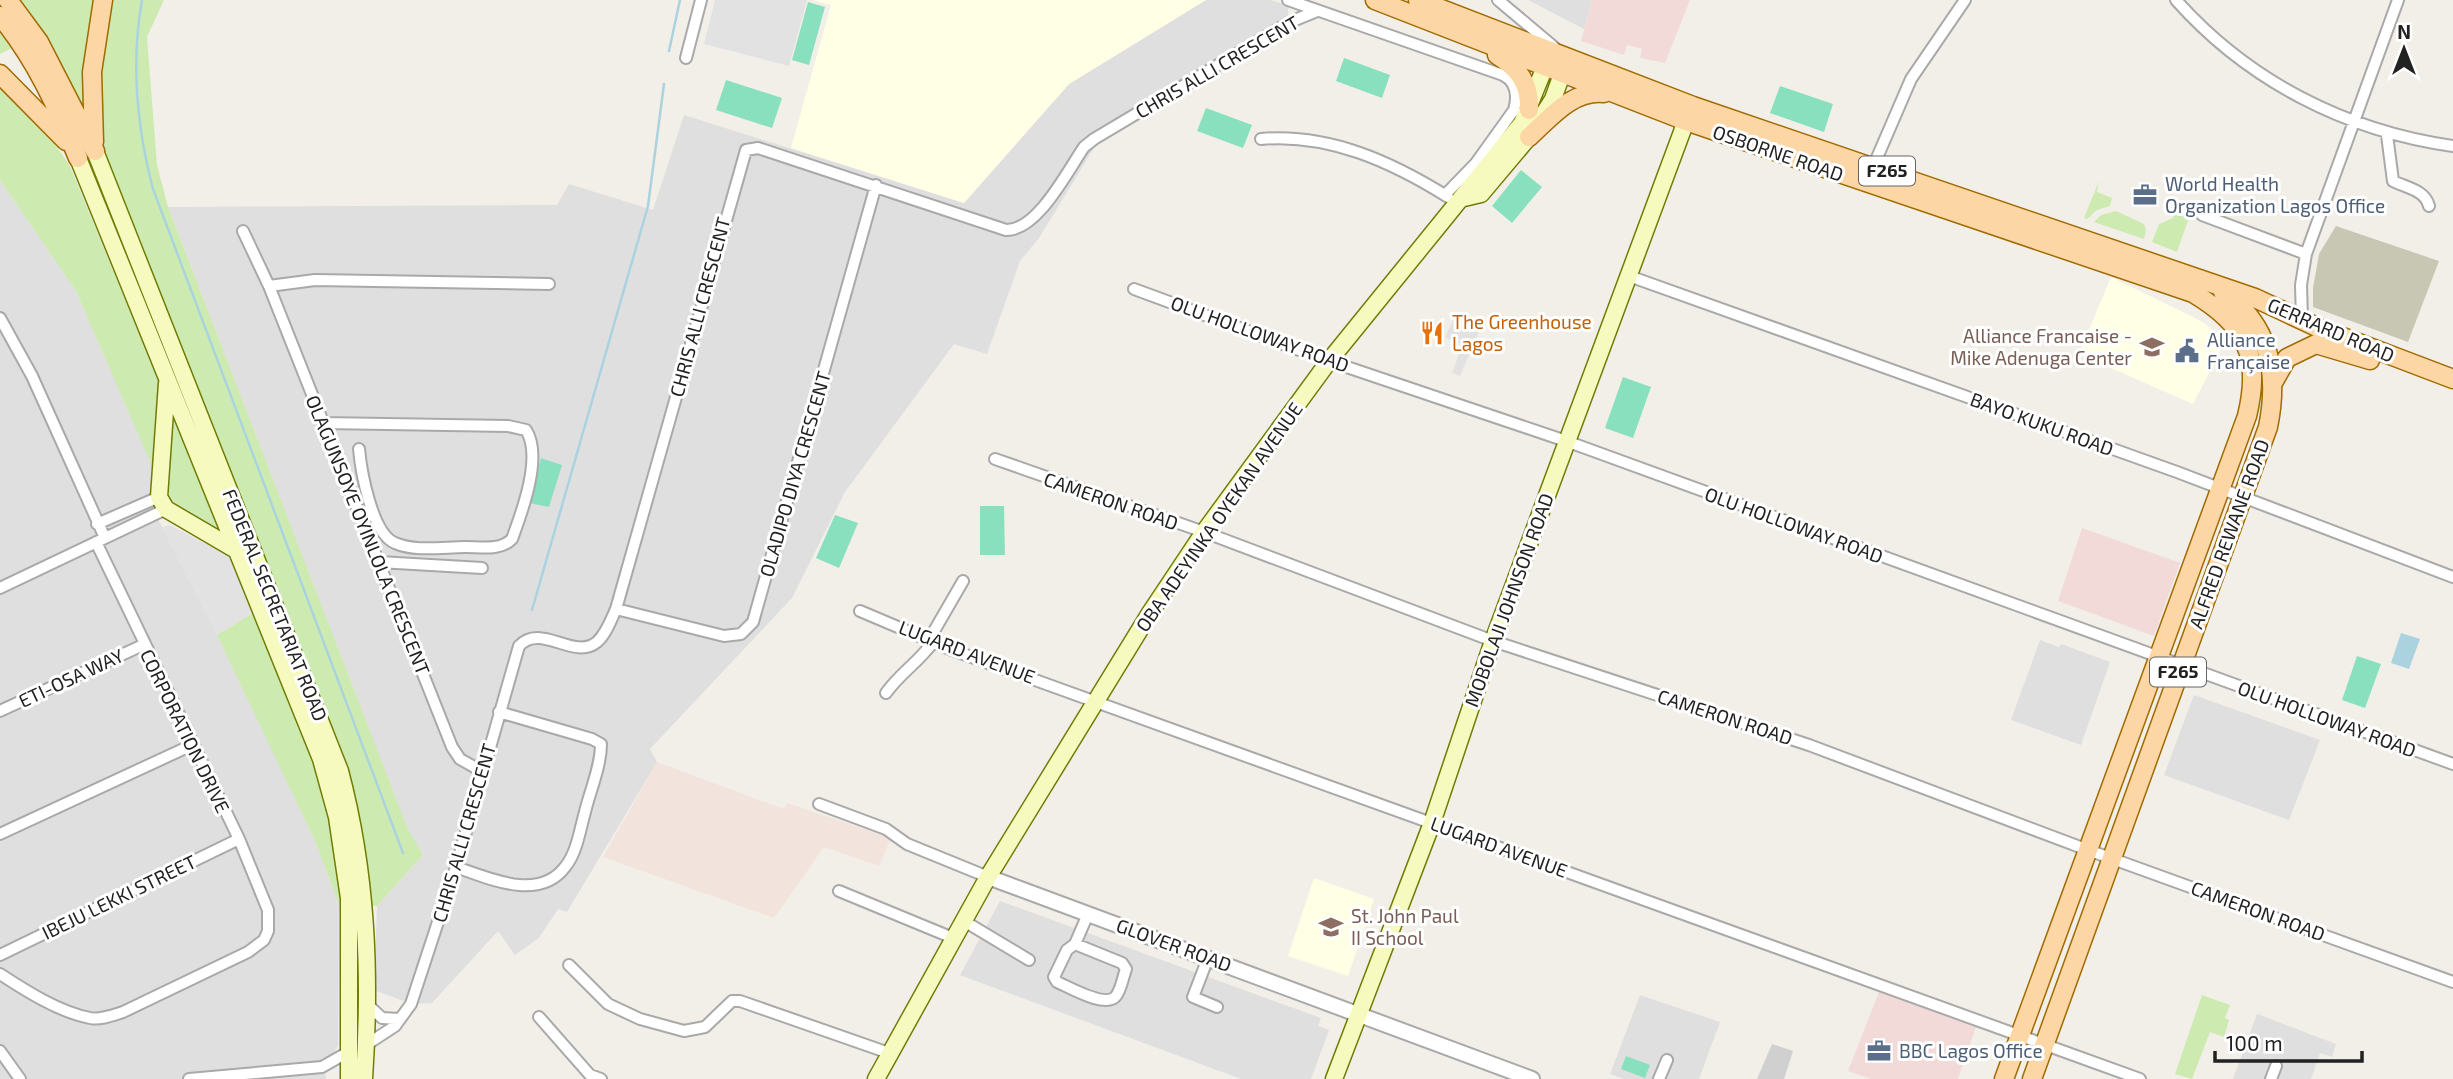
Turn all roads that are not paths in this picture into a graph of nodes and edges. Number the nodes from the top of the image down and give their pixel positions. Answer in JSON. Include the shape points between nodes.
{"nodes":[{"id":1,"x":8,"y":0,"type":"edge"},
{"id":2,"x":103,"y":0,"type":"edge"},
{"id":3,"x":701,"y":0,"type":"edge"},
{"id":4,"x":1288,"y":0,"type":"edge"},
{"id":5,"x":1375,"y":0,"type":"edge"},
{"id":6,"x":1418,"y":0,"type":"edge"},
{"id":7,"x":1498,"y":0,"type":"edge"},
{"id":8,"x":1965,"y":0,"type":"edge"},
{"id":9,"x":2176,"y":0,"type":"edge"},
{"id":10,"x":2398,"y":0,"type":"edge"},
{"id":11,"x":1317,"y":11,"type":"junction"},
{"id":12,"x":0,"y":16,"type":"edge"},
{"id":13,"x":1476,"y":41,"type":"junction"},
{"id":14,"x":686,"y":58,"type":"dead end"},
{"id":15,"x":1557,"y":62,"type":"junction"},
{"id":16,"x":0,"y":74,"type":"edge"},
{"id":17,"x":1609,"y":93,"type":"junction"},
{"id":18,"x":1529,"y":110,"type":"junction"},
{"id":19,"x":1686,"y":121,"type":"junction"},
{"id":20,"x":2354,"y":121,"type":"junction"},
{"id":21,"x":74,"y":124,"type":"junction"},
{"id":22,"x":2387,"y":135,"type":"junction"},
{"id":23,"x":1529,"y":137,"type":"junction"},
{"id":24,"x":1261,"y":139,"type":"dead end"},
{"id":25,"x":2453,"y":146,"type":"edge"},
{"id":26,"x":87,"y":154,"type":"junction"},
{"id":27,"x":1872,"y":167,"type":"junction"},
{"id":28,"x":876,"y":185,"type":"junction"},
{"id":29,"x":1456,"y":199,"type":"junction"},
{"id":30,"x":2429,"y":206,"type":"dead end"},
{"id":31,"x":2203,"y":215,"type":"dead end"},
{"id":32,"x":243,"y":231,"type":"dead end"},
{"id":33,"x":2306,"y":254,"type":"junction"},
{"id":34,"x":1629,"y":276,"type":"junction"},
{"id":35,"x":2209,"y":282,"type":"junction"},
{"id":36,"x":549,"y":284,"type":"dead end"},
{"id":37,"x":269,"y":286,"type":"junction"},
{"id":38,"x":1134,"y":289,"type":"dead end"},
{"id":39,"x":0,"y":318,"type":"edge"},
{"id":40,"x":2302,"y":320,"type":"junction"},
{"id":41,"x":2248,"y":346,"type":"joint"},
{"id":42,"x":1329,"y":361,"type":"junction"},
{"id":43,"x":167,"y":377,"type":"junction"},
{"id":44,"x":2453,"y":379,"type":"edge"},
{"id":45,"x":2274,"y":381,"type":"junction"},
{"id":46,"x":2453,"y":389,"type":"edge"},
{"id":47,"x":324,"y":423,"type":"junction"},
{"id":48,"x":1566,"y":441,"type":"junction"},
{"id":49,"x":359,"y":449,"type":"dead end"},
{"id":50,"x":995,"y":459,"type":"dead end"},
{"id":51,"x":2220,"y":489,"type":"junction"},
{"id":52,"x":2242,"y":498,"type":"junction"},
{"id":53,"x":163,"y":503,"type":"junction"},
{"id":54,"x":97,"y":524,"type":"junction"},
{"id":55,"x":1204,"y":531,"type":"junction"},
{"id":56,"x":100,"y":540,"type":"junction"},
{"id":57,"x":236,"y":550,"type":"junction"},
{"id":58,"x":379,"y":562,"type":"junction"},
{"id":59,"x":482,"y":568,"type":"dead end"},
{"id":60,"x":2453,"y":576,"type":"edge"},
{"id":61,"x":963,"y":581,"type":"dead end"},
{"id":62,"x":1,"y":584,"type":"edge"},
{"id":63,"x":616,"y":609,"type":"junction"},
{"id":64,"x":860,"y":611,"type":"dead end"},
{"id":65,"x":932,"y":640,"type":"junction"},
{"id":66,"x":1493,"y":641,"type":"junction"},
{"id":67,"x":143,"y":645,"type":"junction"},
{"id":68,"x":2158,"y":659,"type":"junction"},
{"id":69,"x":2181,"y":666,"type":"junction"},
{"id":70,"x":886,"y":693,"type":"dead end"},
{"id":71,"x":1098,"y":701,"type":"junction"},
{"id":72,"x":0,"y":711,"type":"edge"},
{"id":73,"x":499,"y":712,"type":"junction"},
{"id":74,"x":192,"y":745,"type":"junction"},
{"id":75,"x":2453,"y":764,"type":"edge"},
{"id":76,"x":483,"y":772,"type":"junction"},
{"id":77,"x":819,"y":804,"type":"dead end"},
{"id":78,"x":1432,"y":823,"type":"junction"},
{"id":79,"x":0,"y":834,"type":"edge"},
{"id":80,"x":239,"y":839,"type":"junction"},
{"id":81,"x":2088,"y":850,"type":"junction"},
{"id":82,"x":2113,"y":859,"type":"junction"},
{"id":83,"x":456,"y":867,"type":"junction"},
{"id":84,"x":988,"y":877,"type":"junction"},
{"id":85,"x":839,"y":891,"type":"dead end"},
{"id":86,"x":1088,"y":914,"type":"junction"},
{"id":87,"x":964,"y":921,"type":"junction"},
{"id":88,"x":953,"y":938,"type":"junction"},
{"id":89,"x":1075,"y":944,"type":"junction"},
{"id":90,"x":0,"y":955,"type":"edge"},
{"id":91,"x":1208,"y":958,"type":"junction"},
{"id":92,"x":1029,"y":960,"type":"dead end"},
{"id":93,"x":569,"y":965,"type":"dead end"},
{"id":94,"x":0,"y":974,"type":"edge"},
{"id":95,"x":2453,"y":982,"type":"edge"},
{"id":96,"x":367,"y":1004,"type":"junction"},
{"id":97,"x":1217,"y":1007,"type":"dead end"},
{"id":98,"x":1357,"y":1013,"type":"junction"},
{"id":99,"x":538,"y":1017,"type":"dead end"},
{"id":100,"x":400,"y":1019,"type":"junction"},
{"id":101,"x":2019,"y":1036,"type":"junction"},
{"id":102,"x":2045,"y":1044,"type":"junction"},
{"id":103,"x":366,"y":1045,"type":"junction"},
{"id":104,"x":0,"y":1051,"type":"edge"},
{"id":105,"x":350,"y":1051,"type":"junction"},
{"id":106,"x":889,"y":1053,"type":"junction"},
{"id":107,"x":1667,"y":1060,"type":"dead end"},
{"id":108,"x":2276,"y":1066,"type":"dead end"},
{"id":109,"x":322,"y":1067,"type":"junction"},
{"id":110,"x":20,"y":1079,"type":"edge"},
{"id":111,"x":189,"y":1079,"type":"edge"},
{"id":112,"x":328,"y":1079,"type":"edge"},
{"id":113,"x":349,"y":1079,"type":"edge"},
{"id":114,"x":364,"y":1079,"type":"edge"},
{"id":115,"x":601,"y":1079,"type":"edge"},
{"id":116,"x":876,"y":1079,"type":"edge"},
{"id":117,"x":1334,"y":1079,"type":"edge"},
{"id":118,"x":1532,"y":1079,"type":"edge"},
{"id":119,"x":1659,"y":1079,"type":"edge"},
{"id":120,"x":2004,"y":1079,"type":"edge"},
{"id":121,"x":2032,"y":1079,"type":"edge"},
{"id":122,"x":2140,"y":1079,"type":"edge"},
{"id":123,"x":2271,"y":1079,"type":"edge"}],
"edges":[{"from":1,"to":21,"type":"main road","via":[[39,41]]},
{"from":2,"to":21,"type":"main road"},
{"from":3,"to":14,"type":"street"},
{"from":4,"to":11,"type":"street"},
{"from":5,"to":13,"type":"main road","name":"OSBORNE ROAD","number":"F265"},
{"from":6,"to":15,"type":"main road","name":"OSBORNE ROAD","number":"F265"},
{"from":7,"to":15,"type":"street"},
{"from":8,"to":27,"type":"street","via":[[1911,79]]},
{"from":9,"to":20,"type":"street","via":[[2210,36],[2258,72]]},
{"from":10,"to":20,"type":"street"},
{"from":11,"to":28,"type":"street","name":"CHRIS ALLI CRESCENT","via":[[1290,22],[1094,139],[1033,219],[1018,230],[1006,230]]},
{"from":11,"to":29,"type":"street","via":[[1503,75],[1512,83],[1517,100],[1514,110]]},
{"from":12,"to":21,"type":"main road"},
{"from":13,"to":15,"type":"main road","name":"OSBORNE ROAD","number":"F265"},
{"from":13,"to":18,"type":"main road","via":[[1524,79]]},
{"from":15,"to":17,"type":"main road","name":"OSBORNE ROAD","number":"F265"},
{"from":15,"to":18,"type":"main road","name":"OBA ADEYINKA OYEKAN AVENUE"},
{"from":15,"to":23,"type":"main road","via":[[1553,99]]},
{"from":15,"to":27,"type":"main road","name":"OSBORNE ROAD","number":"F265"},
{"from":16,"to":21,"type":"main road"},
{"from":17,"to":19,"type":"main road","name":"OSBORNE ROAD","number":"F265"},
{"from":17,"to":23,"type":"main road","via":[[1591,92],[1574,99]]},
{"from":18,"to":29,"type":"main road","name":"OBA ADEYINKA OYEKAN AVENUE"},
{"from":19,"to":34,"type":"main road","name":"MOBOLAJI JOHNSON ROAD"},
{"from":19,"to":41,"type":"main road","name":"OSBORNE ROAD","number":"F265","via":[[2193,293],[2225,314]]},
{"from":20,"to":22,"type":"street"},
{"from":20,"to":33,"type":"street"},
{"from":21,"to":26,"type":"main road"},
{"from":21,"to":26,"type":"main road"},
{"from":22,"to":25,"type":"street"},
{"from":22,"to":30,"type":"street","via":[[2393,181],[2421,193]]},
{"from":23,"to":29,"type":"main road","via":[[1481,194]]},
{"from":24,"to":29,"type":"street","via":[[1304,139],[1347,148],[1401,167]]},
{"from":26,"to":43,"type":"main road","name":"FEDERAL SECRETARIAT ROAD"},
{"from":26,"to":96,"type":"main road","name":"FEDERAL SECRETARIAT ROAD","via":[[340,771],[365,898]]},
{"from":27,"to":35,"type":"main road","name":"OSBORNE ROAD","number":"F265"},
{"from":28,"to":63,"type":"street","name":"OLADIPO DIYA CRESCENT","via":[[753,622],[741,634],[724,636]]},
{"from":28,"to":63,"type":"street","name":"CHRIS ALLI CRESCENT","via":[[758,148],[746,150]]},
{"from":29,"to":42,"type":"main road","name":"OBA ADEYINKA OYEKAN AVENUE"},
{"from":31,"to":33,"type":"street"},
{"from":32,"to":37,"type":"street","name":"OLAGUNSOYE OYINLOLA CRESCENT"},
{"from":33,"to":40,"type":"street"},
{"from":34,"to":48,"type":"main road","name":"MOBOLAJI JOHNSON ROAD"},
{"from":34,"to":51,"type":"street","name":"BAYO KUKU ROAD"},
{"from":35,"to":40,"type":"main road","name":"GERRARD ROAD"},
{"from":35,"to":45,"type":"main road","name":"ALFRED REWANE ROAD","number":"F265","via":[[2235,300],[2258,328],[2267,345]]},
{"from":36,"to":37,"type":"street","via":[[315,280]]},
{"from":37,"to":47,"type":"street","name":"OLAGUNSOYE OYINLOLA CRESCENT"},
{"from":38,"to":42,"type":"street","name":"OLU HOLLOWAY ROAD"},
{"from":39,"to":54,"type":"street","name":"CORPORATION DRIVE","via":[[32,376]]},
{"from":40,"to":44,"type":"main road","name":"GERRARD ROAD"},
{"from":41,"to":51,"type":"main road","name":"ALFRED REWANE ROAD","number":"F265","via":[[2252,396]]},
{"from":42,"to":48,"type":"street","name":"OLU HOLLOWAY ROAD"},
{"from":42,"to":55,"type":"main road","name":"OBA ADEYINKA OYEKAN AVENUE"},
{"from":43,"to":53,"type":"main road"},
{"from":43,"to":57,"type":"main road","name":"FEDERAL SECRETARIAT ROAD"},
{"from":45,"to":46,"type":"main road","name":"GERRARD ROAD","via":[[2287,358],[2316,344]]},
{"from":45,"to":52,"type":"main road","name":"ALFRED REWANE ROAD","number":"F265","via":[[2268,426]]},
{"from":47,"to":49,"type":"street","via":[[526,430],[531,472],[512,539],[499,547],[412,547],[390,541],[365,488]]},
{"from":47,"to":58,"type":"street","name":"OLAGUNSOYE OYINLOLA CRESCENT"},
{"from":48,"to":66,"type":"main road","name":"MOBOLAJI JOHNSON ROAD"},
{"from":48,"to":68,"type":"street","name":"OLU HOLLOWAY ROAD"},
{"from":50,"to":55,"type":"street","name":"CAMERON ROAD"},
{"from":51,"to":52,"type":"street","name":"BAYO KUKU ROAD"},
{"from":51,"to":68,"type":"main road","name":"ALFRED REWANE ROAD","number":"F265"},
{"from":52,"to":60,"type":"street","name":"BAYO KUKU ROAD"},
{"from":52,"to":69,"type":"main road","name":"ALFRED REWANE ROAD","number":"F265"},
{"from":53,"to":54,"type":"street"},
{"from":53,"to":56,"type":"street"},
{"from":53,"to":57,"type":"main road"},
{"from":54,"to":56,"type":"street","name":"CORPORATION DRIVE"},
{"from":55,"to":66,"type":"street","name":"CAMERON ROAD"},
{"from":55,"to":71,"type":"main road","name":"OBA ADEYINKA OYEKAN AVENUE"},
{"from":56,"to":62,"type":"street"},
{"from":56,"to":67,"type":"street","name":"CORPORATION DRIVE"},
{"from":57,"to":105,"type":"main road","name":"FEDERAL SECRETARIAT ROAD","via":[[321,759],[337,817],[349,898]]},
{"from":58,"to":59,"type":"street"},
{"from":58,"to":76,"type":"street","name":"OLAGUNSOYE OYINLOLA CRESCENT","via":[[452,747],[460,759]]},
{"from":61,"to":65,"type":"street"},
{"from":63,"to":73,"type":"street","name":"CHRIS ALLI CRESCENT","via":[[603,635],[590,646],[526,639],[519,646]]},
{"from":64,"to":65,"type":"street","name":"LUGARD AVENUE"},
{"from":65,"to":70,"type":"street","via":[[919,662],[901,672]]},
{"from":65,"to":71,"type":"street","name":"LUGARD AVENUE"},
{"from":66,"to":78,"type":"main road","name":"MOBOLAJI JOHNSON ROAD"},
{"from":66,"to":81,"type":"street","name":"CAMERON ROAD","via":[[1809,745]]},
{"from":67,"to":72,"type":"street","name":"ETI-OSA WAY"},
{"from":67,"to":74,"type":"street","name":"CORPORATION DRIVE"},
{"from":68,"to":69,"type":"street","name":"OLU HOLLOWAY ROAD"},
{"from":68,"to":81,"type":"main road","name":"ALFRED REWANE ROAD","number":"F265"},
{"from":69,"to":75,"type":"street","name":"OLU HOLLOWAY ROAD"},
{"from":69,"to":82,"type":"main road","name":"ALFRED REWANE ROAD","number":"F265"},
{"from":71,"to":78,"type":"street","name":"LUGARD AVENUE"},
{"from":71,"to":84,"type":"main road","name":"OBA ADEYINKA OYEKAN AVENUE"},
{"from":73,"to":76,"type":"street","name":"CHRIS ALLI CRESCENT"},
{"from":73,"to":83,"type":"street","via":[[601,744],[580,828],[567,866],[546,881],[509,885]]},
{"from":74,"to":79,"type":"street"},
{"from":74,"to":80,"type":"street","name":"CORPORATION DRIVE"},
{"from":76,"to":83,"type":"street","name":"CHRIS ALLI CRESCENT"},
{"from":77,"to":84,"type":"street","name":"GLOVER ROAD"},
{"from":78,"to":98,"type":"main road","name":"MOBOLAJI JOHNSON ROAD"},
{"from":78,"to":101,"type":"street","name":"LUGARD AVENUE"},
{"from":80,"to":90,"type":"street","name":"IBEJU LEKKI STREET"},
{"from":80,"to":94,"type":"street","name":"CORPORATION DRIVE","via":[[268,909],[264,940],[248,952],[105,1018],[74,1012]]},
{"from":81,"to":82,"type":"street","name":"CAMERON ROAD"},
{"from":81,"to":101,"type":"main road","name":"ALFRED REWANE ROAD","number":"F265"},
{"from":82,"to":95,"type":"street","name":"CAMERON ROAD"},
{"from":82,"to":102,"type":"main road","name":"ALFRED REWANE ROAD","number":"F265"},
{"from":83,"to":100,"type":"street","name":"CHRIS ALLI CRESCENT","via":[[411,1004]]},
{"from":84,"to":86,"type":"street","name":"GLOVER ROAD"},
{"from":84,"to":87,"type":"main road","name":"OBA ADEYINKA OYEKAN AVENUE"},
{"from":85,"to":88,"type":"street"},
{"from":86,"to":89,"type":"street"},
{"from":86,"to":91,"type":"street","name":"GLOVER ROAD"},
{"from":87,"to":88,"type":"main road","name":"OBA ADEYINKA OYEKAN AVENUE"},
{"from":87,"to":92,"type":"street"},
{"from":88,"to":106,"type":"main road","name":"OBA ADEYINKA OYEKAN AVENUE"},
{"from":89,"to":89,"type":"street","via":[[1122,963],[1126,969],[1111,1000],[1102,1001],[1057,982],[1054,977],[1062,959]]},
{"from":91,"to":97,"type":"street","via":[[1194,997]]},
{"from":91,"to":98,"type":"street","name":"GLOVER ROAD"},
{"from":93,"to":106,"type":"street","via":[[608,1004],[640,1019],[684,1031],[705,1027],[732,1001],[740,1001]]},
{"from":96,"to":100,"type":"street","via":[[382,1018]]},
{"from":96,"to":103,"type":"main road","name":"FEDERAL SECRETARIAT ROAD"},
{"from":98,"to":117,"type":"main road","name":"MOBOLAJI JOHNSON ROAD"},
{"from":98,"to":118,"type":"street","name":"GLOVER ROAD"},
{"from":99,"to":115,"type":"street","via":[[590,1075]]},
{"from":100,"to":103,"type":"street","name":"CHRIS ALLI CRESCENT"},
{"from":101,"to":102,"type":"street","name":"LUGARD AVENUE"},
{"from":101,"to":120,"type":"main road","name":"ALFRED REWANE ROAD","number":"F265"},
{"from":102,"to":121,"type":"main road","name":"ALFRED REWANE ROAD","number":"F265"},
{"from":102,"to":122,"type":"street","name":"LUGARD AVENUE"},
{"from":103,"to":114,"type":"main road","name":"FEDERAL SECRETARIAT ROAD"},
{"from":104,"to":110,"type":"street"},
{"from":105,"to":109,"type":"street"},
{"from":105,"to":113,"type":"main road","name":"FEDERAL SECRETARIAT ROAD"},
{"from":106,"to":116,"type":"main road","name":"OBA ADEYINKA OYEKAN AVENUE"},
{"from":107,"to":119,"type":"street"},
{"from":108,"to":123,"type":"street"},
{"from":109,"to":111,"type":"street"},
{"from":109,"to":112,"type":"street"}]}
